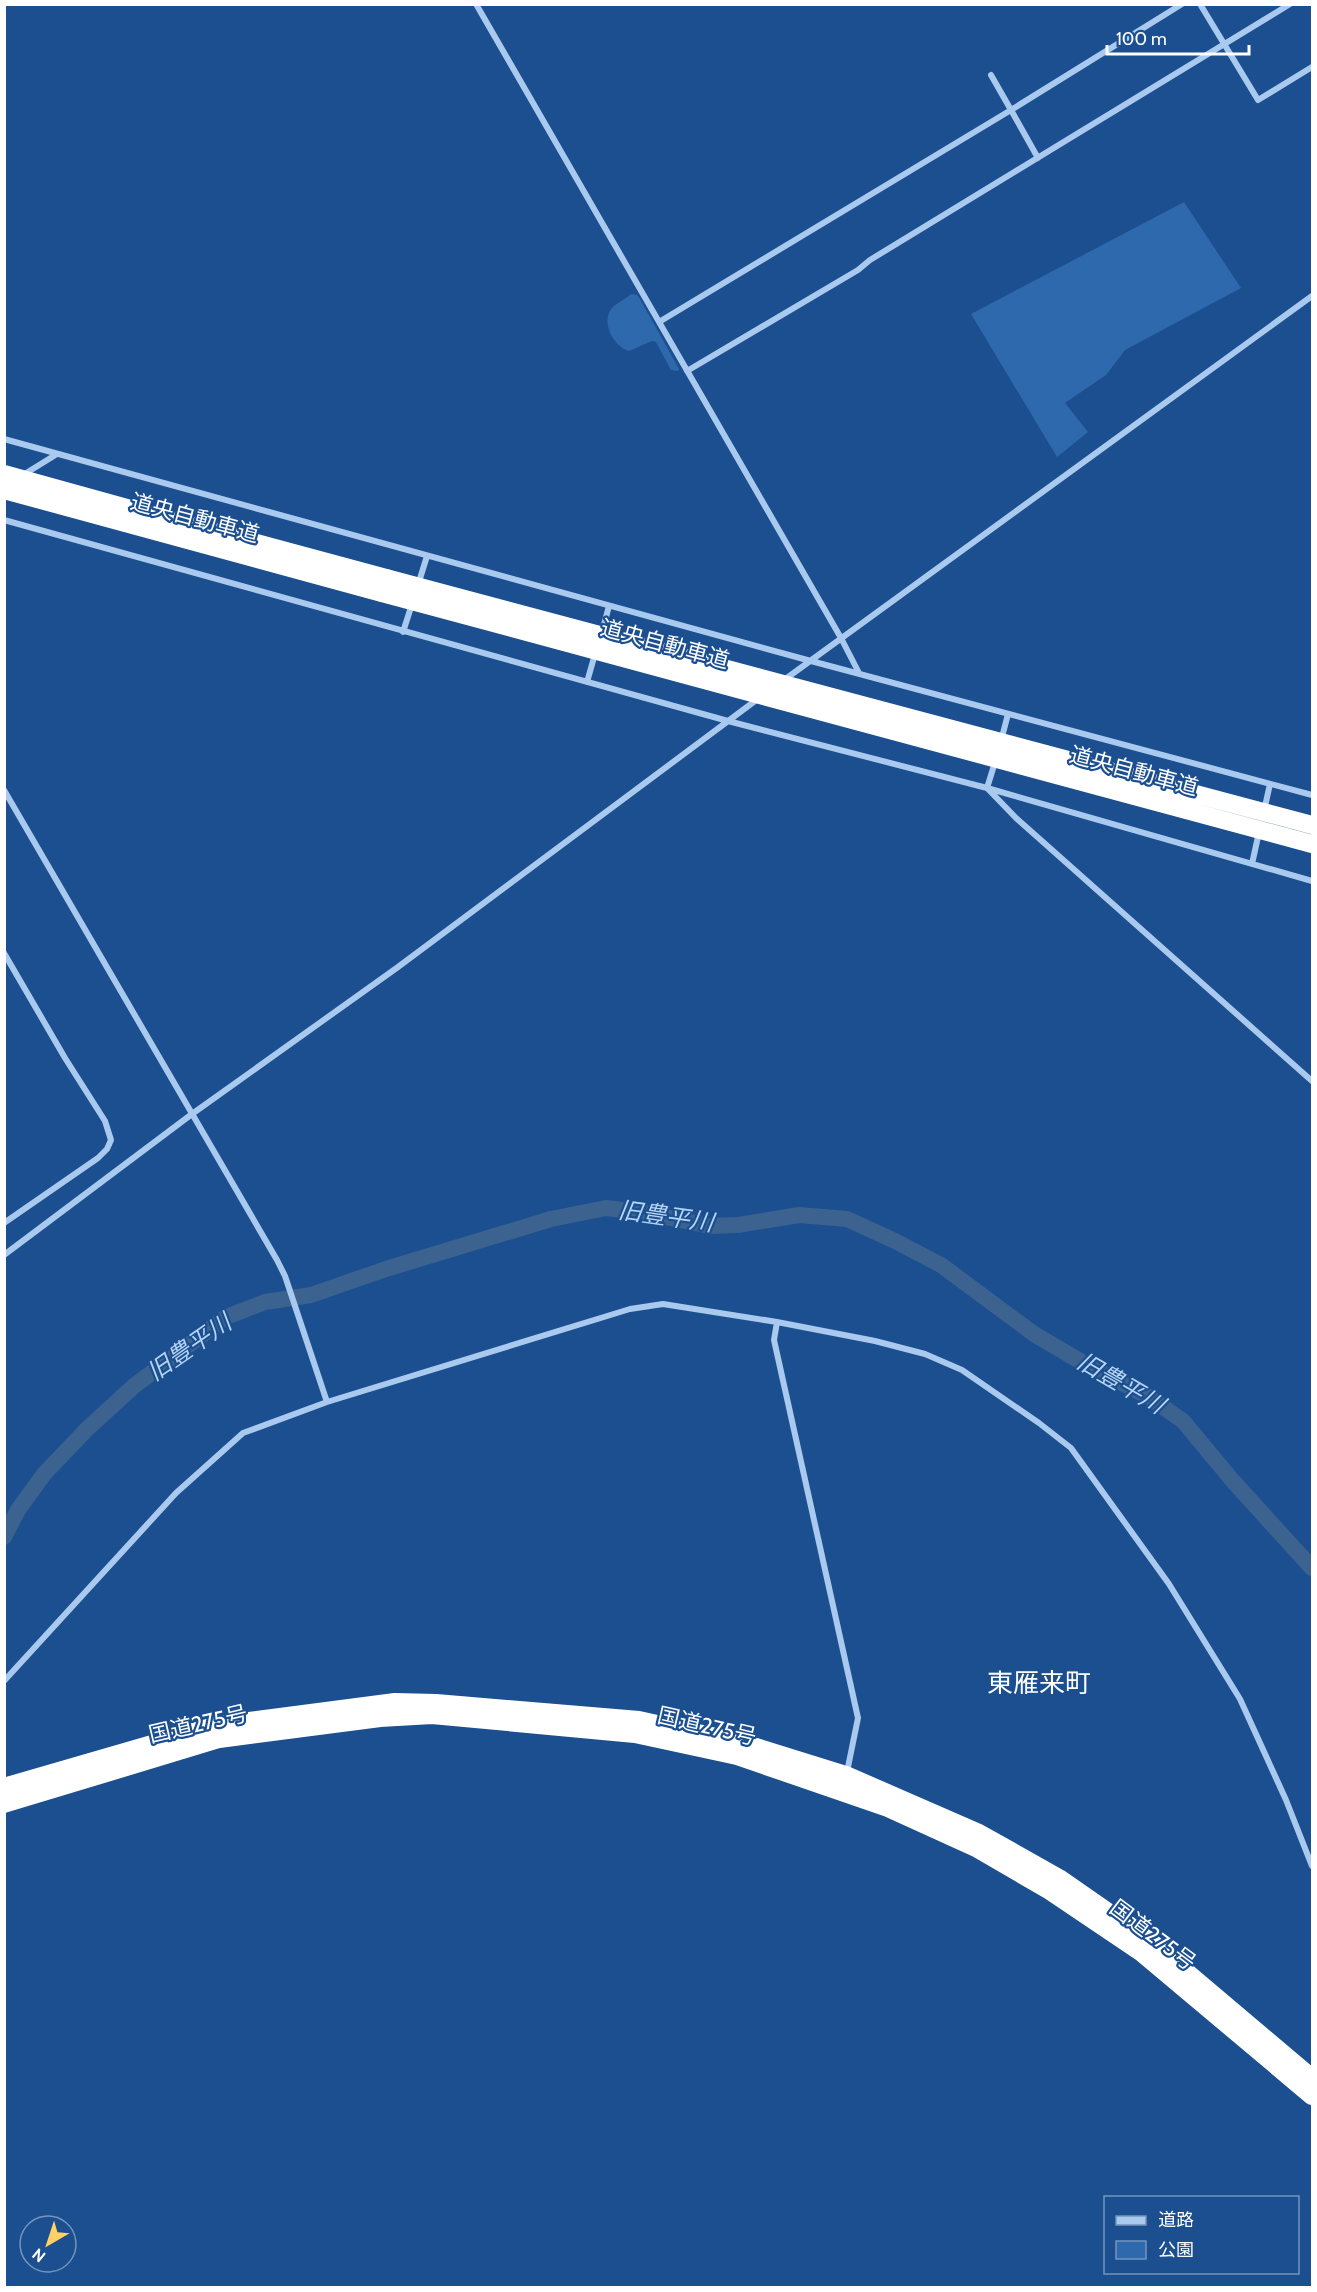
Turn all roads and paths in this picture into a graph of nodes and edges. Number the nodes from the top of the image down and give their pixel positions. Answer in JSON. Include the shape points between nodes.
{"nodes":[{"id":1,"x":476,"y":4,"type":"edge"},
{"id":2,"x":1182,"y":4,"type":"edge"},
{"id":3,"x":1200,"y":4,"type":"edge"},
{"id":4,"x":1290,"y":4,"type":"edge"},
{"id":5,"x":1224,"y":45,"type":"junction"},
{"id":6,"x":1312,"y":67,"type":"edge"},
{"id":7,"x":991,"y":75,"type":"dead end"},
{"id":8,"x":1011,"y":110,"type":"junction"},
{"id":9,"x":1038,"y":158,"type":"junction"},
{"id":10,"x":1312,"y":296,"type":"edge"},
{"id":11,"x":659,"y":322,"type":"junction"},
{"id":12,"x":687,"y":371,"type":"junction"},
{"id":13,"x":4,"y":439,"type":"edge"},
{"id":14,"x":57,"y":454,"type":"junction"},
{"id":15,"x":4,"y":474,"type":"edge"},
{"id":16,"x":4,"y":489,"type":"edge"},
{"id":17,"x":132,"y":518,"type":"junction"},
{"id":18,"x":4,"y":520,"type":"edge"},
{"id":19,"x":427,"y":556,"type":"junction"},
{"id":20,"x":384,"y":585,"type":"junction"},
{"id":21,"x":609,"y":606,"type":"junction"},
{"id":22,"x":403,"y":632,"type":"junction"},
{"id":23,"x":842,"y":638,"type":"junction"},
{"id":24,"x":811,"y":661,"type":"junction"},
{"id":25,"x":859,"y":673,"type":"junction"},
{"id":26,"x":587,"y":682,"type":"junction"},
{"id":27,"x":1008,"y":714,"type":"junction"},
{"id":28,"x":728,"y":721,"type":"junction"},
{"id":29,"x":1270,"y":784,"type":"junction"},
{"id":30,"x":987,"y":788,"type":"junction"},
{"id":31,"x":4,"y":790,"type":"edge"},
{"id":32,"x":1312,"y":795,"type":"edge"},
{"id":33,"x":1312,"y":825,"type":"edge"},
{"id":34,"x":1312,"y":844,"type":"edge"},
{"id":35,"x":1252,"y":864,"type":"junction"},
{"id":36,"x":1312,"y":881,"type":"edge"},
{"id":37,"x":4,"y":953,"type":"edge"},
{"id":38,"x":1312,"y":1081,"type":"edge"},
{"id":39,"x":192,"y":1114,"type":"junction"},
{"id":40,"x":4,"y":1223,"type":"edge"},
{"id":41,"x":4,"y":1255,"type":"edge"},
{"id":42,"x":777,"y":1322,"type":"junction"},
{"id":43,"x":327,"y":1402,"type":"junction"},
{"id":44,"x":4,"y":1681,"type":"edge"},
{"id":45,"x":846,"y":1775,"type":"junction"},
{"id":46,"x":4,"y":1787,"type":"edge"},
{"id":47,"x":4,"y":1804,"type":"edge"},
{"id":48,"x":1312,"y":1866,"type":"edge"},
{"id":49,"x":1312,"y":2078,"type":"edge"},
{"id":50,"x":1312,"y":2096,"type":"edge"}],
"edges":[{"from":1,"to":11,"type":"street"},
{"from":2,"to":8,"type":"street"},
{"from":3,"to":5,"type":"street"},
{"from":4,"to":5,"type":"street"},
{"from":5,"to":6,"type":"street","via":[[1258,100]]},
{"from":5,"to":9,"type":"street"},
{"from":7,"to":8,"type":"street"},
{"from":8,"to":9,"type":"street"},
{"from":8,"to":11,"type":"street"},
{"from":9,"to":12,"type":"street"},
{"from":10,"to":23,"type":"street"},
{"from":11,"to":12,"type":"street"},
{"from":12,"to":23,"type":"street"},
{"from":13,"to":14,"type":"street"},
{"from":14,"to":16,"type":"street"},
{"from":14,"to":19,"type":"street"},
{"from":15,"to":17,"type":"highway","name":"道央自動車道","bridge":true},
{"from":16,"to":17,"type":"highway","name":"道央自動車道"},
{"from":17,"to":20,"type":"highway","name":"道央自動車道"},
{"from":18,"to":22,"type":"street"},
{"from":19,"to":21,"type":"street"},
{"from":19,"to":22,"type":"street"},
{"from":20,"to":33,"type":"highway","name":"道央自動車道","bridge":true},
{"from":20,"to":34,"type":"highway","name":"道央自動車道","bridge":true},
{"from":21,"to":24,"type":"street"},
{"from":21,"to":26,"type":"street"},
{"from":22,"to":26,"type":"street"},
{"from":23,"to":24,"type":"street"},
{"from":23,"to":25,"type":"street"},
{"from":24,"to":25,"type":"street"},
{"from":24,"to":28,"type":"street"},
{"from":25,"to":27,"type":"street"},
{"from":26,"to":28,"type":"street"},
{"from":27,"to":29,"type":"street"},
{"from":27,"to":30,"type":"street"},
{"from":28,"to":30,"type":"street"},
{"from":28,"to":39,"type":"street","via":[[408,960]]},
{"from":29,"to":32,"type":"street"},
{"from":29,"to":35,"type":"street"},
{"from":30,"to":35,"type":"street"},
{"from":30,"to":38,"type":"street"},
{"from":31,"to":39,"type":"street"},
{"from":35,"to":36,"type":"street"},
{"from":37,"to":40,"type":"street","via":[[105,1121],[111,1140],[98,1158]]},
{"from":39,"to":41,"type":"street"},
{"from":39,"to":43,"type":"street","via":[[285,1276]]},
{"from":42,"to":43,"type":"street","via":[[663,1304],[630,1309]]},
{"from":42,"to":45,"type":"street","via":[[774,1340],[858,1718]]},
{"from":42,"to":48,"type":"street","via":[[925,1354],[962,1370],[1071,1448],[1169,1584],[1240,1699]]},
{"from":43,"to":44,"type":"street","via":[[243,1432],[176,1493]]},
{"from":45,"to":46,"type":"highway","name":"国道275号","via":[[743,1743],[639,1720],[395,1702],[218,1725]]},
{"from":45,"to":49,"type":"highway","name":"国道275号","via":[[980,1833],[1059,1878],[1151,1942]]},
{"from":47,"to":50,"type":"highway","name":"国道275号","via":[[219,1739],[390,1717],[432,1715],[635,1734],[737,1756],[888,1808],[976,1848],[1050,1891],[1142,1953]]}]}
